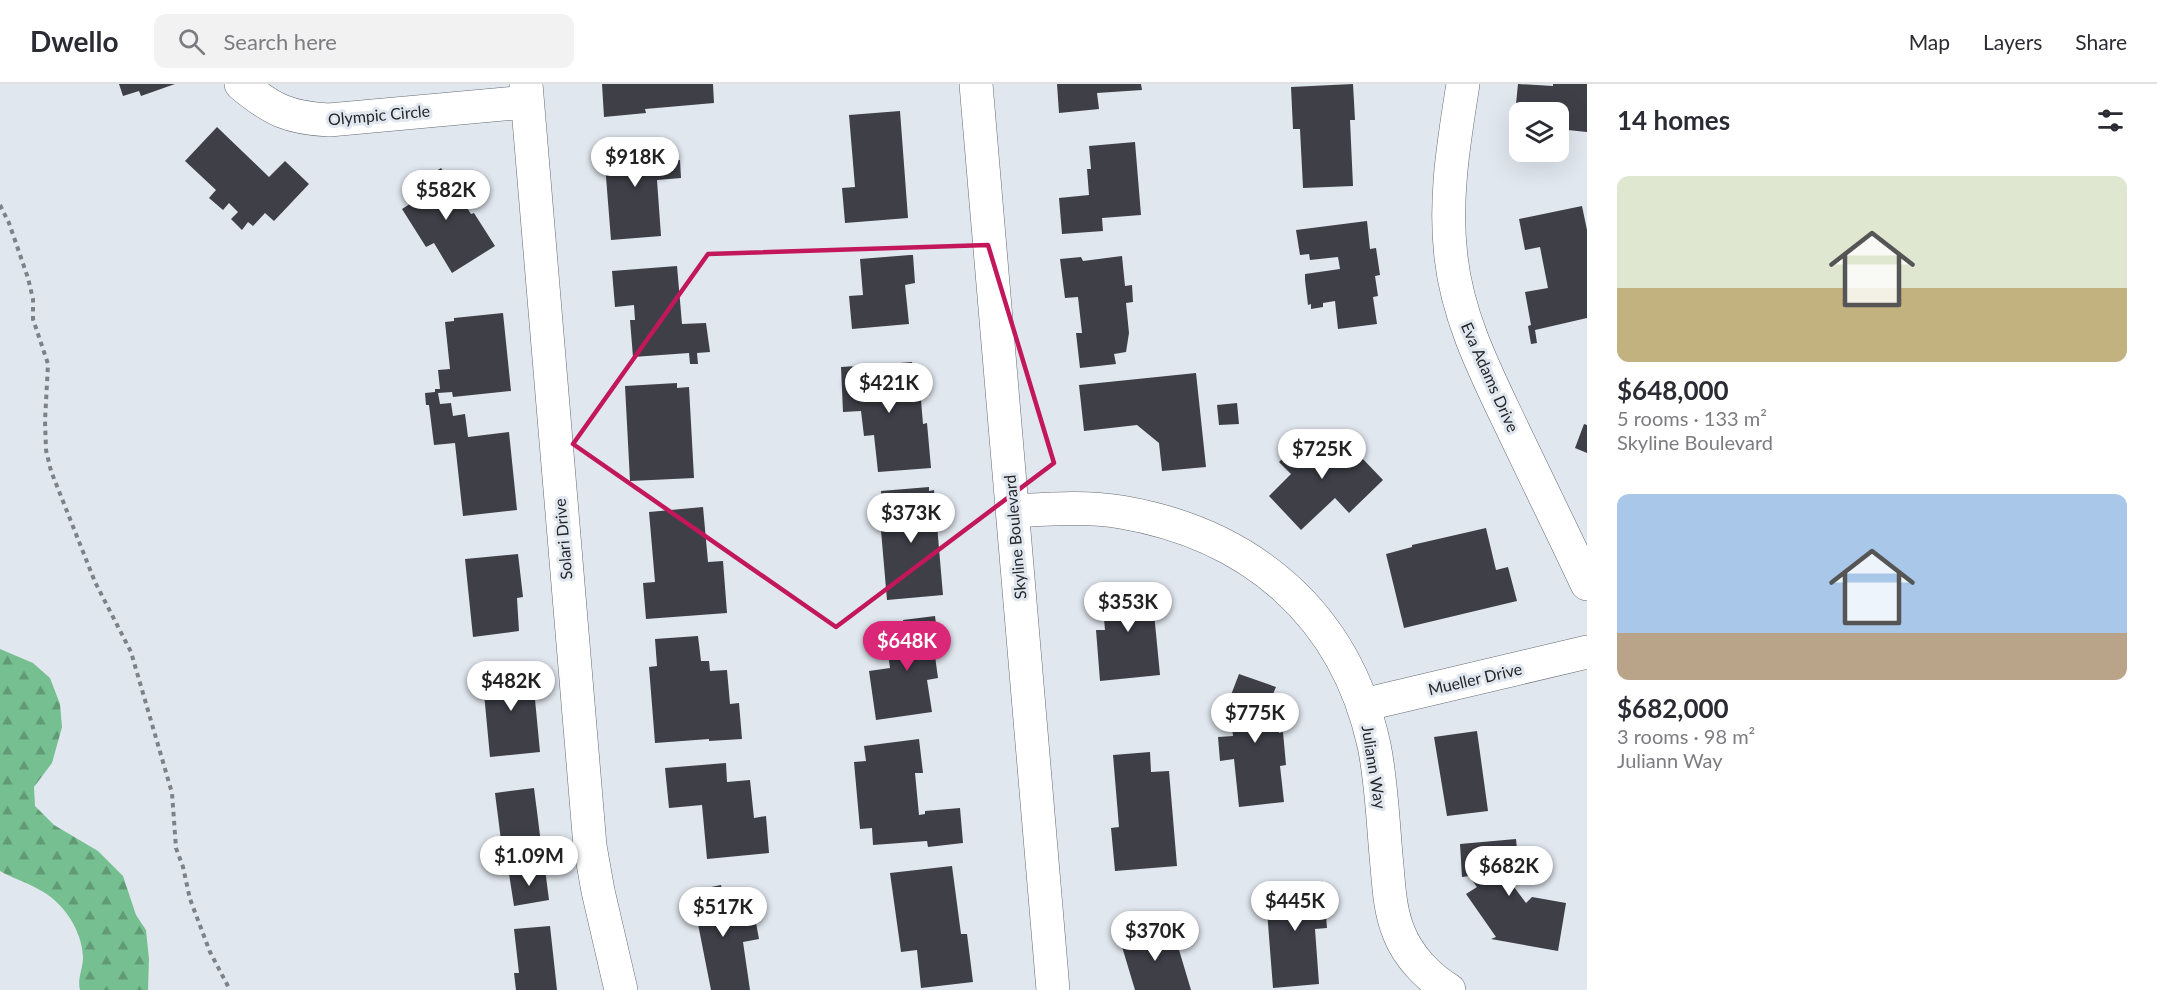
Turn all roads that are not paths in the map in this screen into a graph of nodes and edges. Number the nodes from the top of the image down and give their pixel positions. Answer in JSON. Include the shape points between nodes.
{"nodes":[{"id":1,"x":241,"y":84,"type":"edge"},
{"id":2,"x":976,"y":84,"type":"edge"},
{"id":3,"x":1463,"y":84,"type":"edge"},
{"id":4,"x":526,"y":93,"type":"edge"},
{"id":5,"x":1013,"y":511,"type":"junction"},
{"id":6,"x":1587,"y":584,"type":"edge"},
{"id":7,"x":1587,"y":652,"type":"edge"},
{"id":8,"x":1363,"y":705,"type":"junction"},
{"id":9,"x":621,"y":990,"type":"edge"},
{"id":10,"x":1053,"y":990,"type":"edge"},
{"id":11,"x":1449,"y":990,"type":"edge"}],
"edges":[{"from":1,"to":4,"type":"street","name":"Olympic Circle","via":[[279,111],[329,120]]},
{"from":2,"to":5,"type":"street","name":"Skyline Boulevard"},
{"from":3,"to":6,"type":"street","name":"Eva Adams Drive","via":[[1448,204],[1451,257],[1460,305],[1476,353]]},
{"from":4,"to":9,"type":"street","name":"Solari Drive","via":[[590,846]]},
{"from":5,"to":8,"type":"street","name":"Juliann Way","via":[[1073,508],[1120,512],[1166,522],[1215,540],[1260,566],[1321,625],[1345,664]]},
{"from":5,"to":10,"type":"street","name":"Skyline Boulevard"},
{"from":7,"to":8,"type":"street","name":"Mueller Drive"},
{"from":8,"to":11,"type":"street","name":"Juliann Way","via":[[1374,746],[1391,908],[1400,935],[1418,963]]}]}
